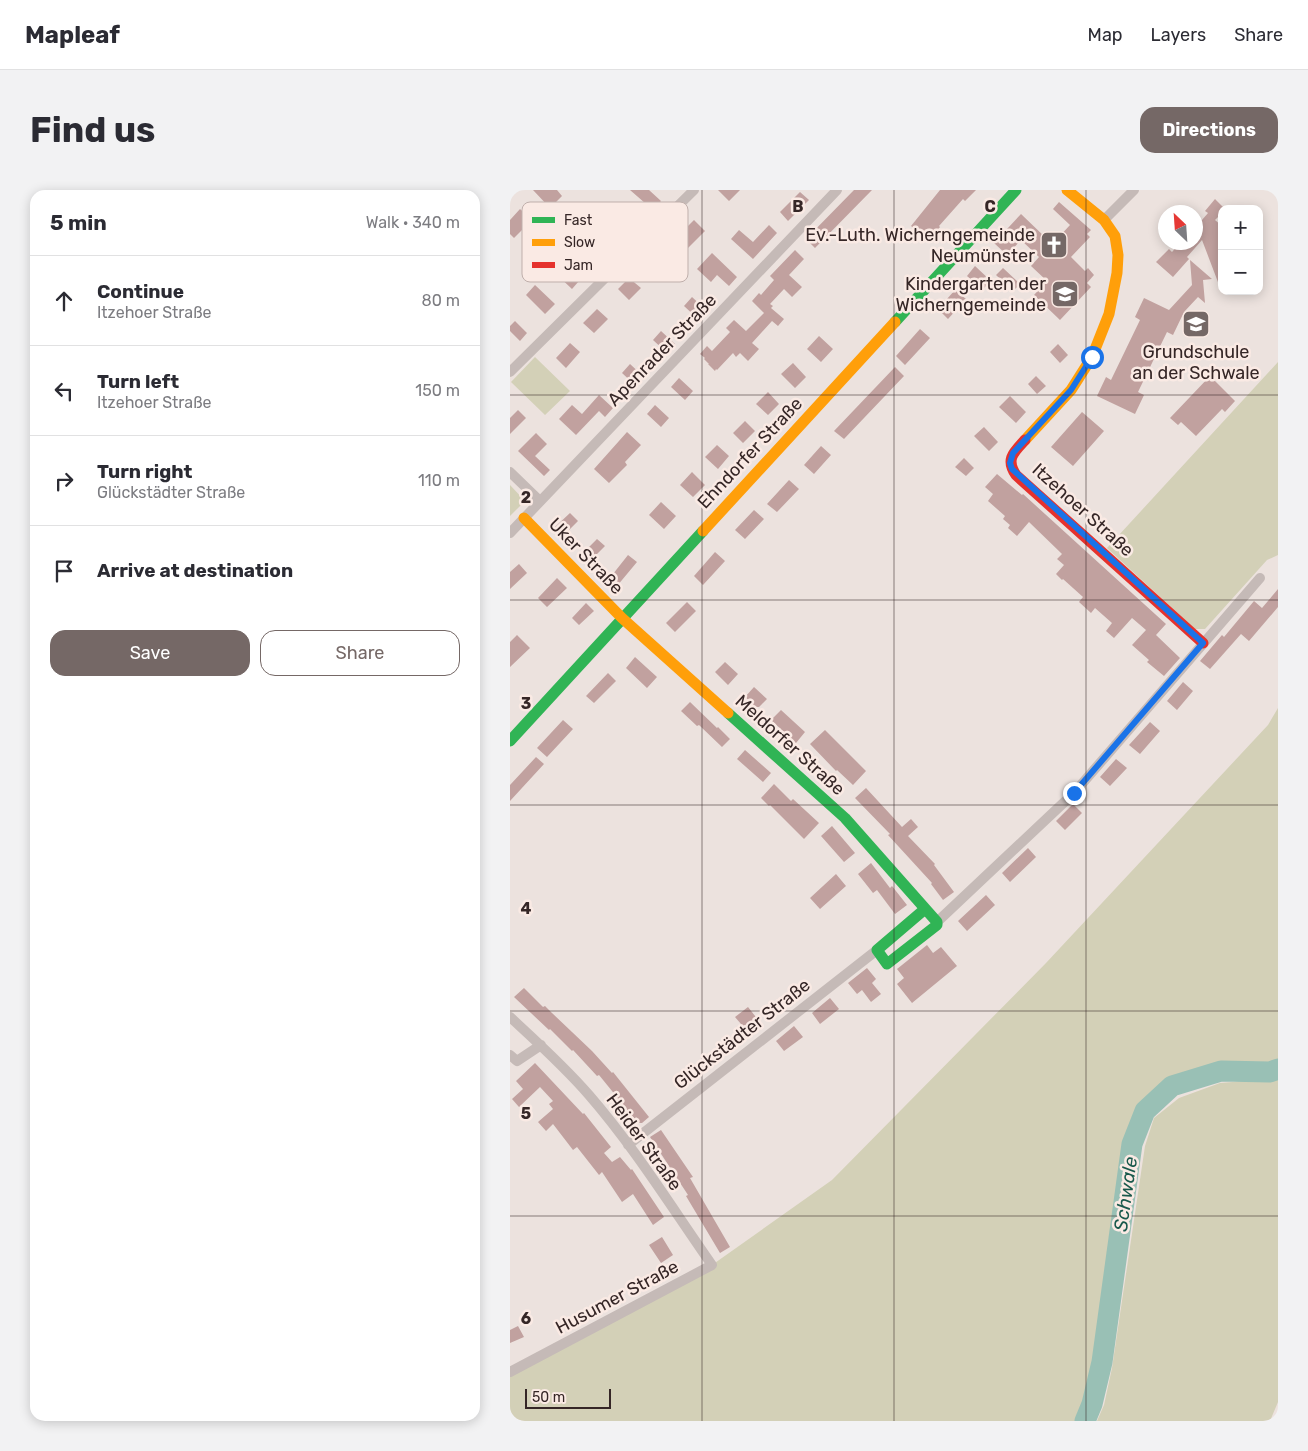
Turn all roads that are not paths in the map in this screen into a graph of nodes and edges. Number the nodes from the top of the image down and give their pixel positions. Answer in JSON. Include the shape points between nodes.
{"nodes":[{"id":1,"x":694,"y":190,"type":"edge"},
{"id":2,"x":837,"y":190,"type":"edge"},
{"id":3,"x":1016,"y":190,"type":"edge"},
{"id":4,"x":1067,"y":190,"type":"edge"},
{"id":5,"x":1134,"y":190,"type":"edge"},
{"id":6,"x":682,"y":202,"type":"edge"},
{"id":7,"x":1104,"y":220,"type":"junction"},
{"id":8,"x":601,"y":282,"type":"edge"},
{"id":9,"x":510,"y":372,"type":"edge"},
{"id":10,"x":510,"y":472,"type":"edge"},
{"id":11,"x":540,"y":501,"type":"junction"},
{"id":12,"x":524,"y":518,"type":"junction"},
{"id":13,"x":510,"y":533,"type":"edge"},
{"id":14,"x":1260,"y":578,"type":"dead end"},
{"id":15,"x":622,"y":618,"type":"junction"},
{"id":16,"x":1203,"y":643,"type":"junction"},
{"id":17,"x":510,"y":740,"type":"edge"},
{"id":18,"x":925,"y":909,"type":"junction"},
{"id":19,"x":937,"y":922,"type":"junction"},
{"id":20,"x":877,"y":950,"type":"junction"},
{"id":21,"x":510,"y":1017,"type":"edge"},
{"id":22,"x":541,"y":1045,"type":"junction"},
{"id":23,"x":510,"y":1055,"type":"edge"},
{"id":24,"x":628,"y":1145,"type":"junction"},
{"id":25,"x":712,"y":1265,"type":"joint"},
{"id":26,"x":510,"y":1372,"type":"edge"}],
"edges":[{"from":1,"to":6,"type":"street"},
{"from":2,"to":11,"type":"street","name":"Apenrader Straße"},
{"from":3,"to":15,"type":"street","name":"Ehndorfer Straße"},
{"from":4,"to":7,"type":"street","name":"Itzehoer Straße"},
{"from":5,"to":7,"type":"street"},
{"from":7,"to":16,"type":"street","name":"Itzehoer Straße","via":[[1115,236],[1118,255],[1110,314],[1092,357],[1071,390],[1013,453],[1010,463],[1012,469]]},
{"from":8,"to":9,"type":"street"},
{"from":10,"to":11,"type":"street","name":"Uker Straße"},
{"from":11,"to":12,"type":"street","name":"Apenrader Straße"},
{"from":12,"to":13,"type":"street","name":"Apenrader Straße"},
{"from":12,"to":15,"type":"street","name":"Uker Straße"},
{"from":14,"to":16,"type":"street"},
{"from":15,"to":17,"type":"street","name":"Ehndorfer Straße"},
{"from":15,"to":18,"type":"street","name":"Meldorfer Straße","via":[[845,818]]},
{"from":16,"to":19,"type":"street","via":[[1074,793]]},
{"from":18,"to":19,"type":"street"},
{"from":18,"to":20,"type":"street","name":"Glückstädter Straße"},
{"from":19,"to":20,"type":"street","via":[[888,964]]},
{"from":20,"to":24,"type":"street","name":"Glückstädter Straße"},
{"from":21,"to":22,"type":"street","name":"Heider Straße"},
{"from":22,"to":23,"type":"street","via":[[516,1061]]},
{"from":22,"to":24,"type":"street","name":"Heider Straße","via":[[589,1094]]},
{"from":24,"to":25,"type":"street","name":"Heider Straße"},
{"from":25,"to":26,"type":"street","name":"Husumer Straße"}]}
